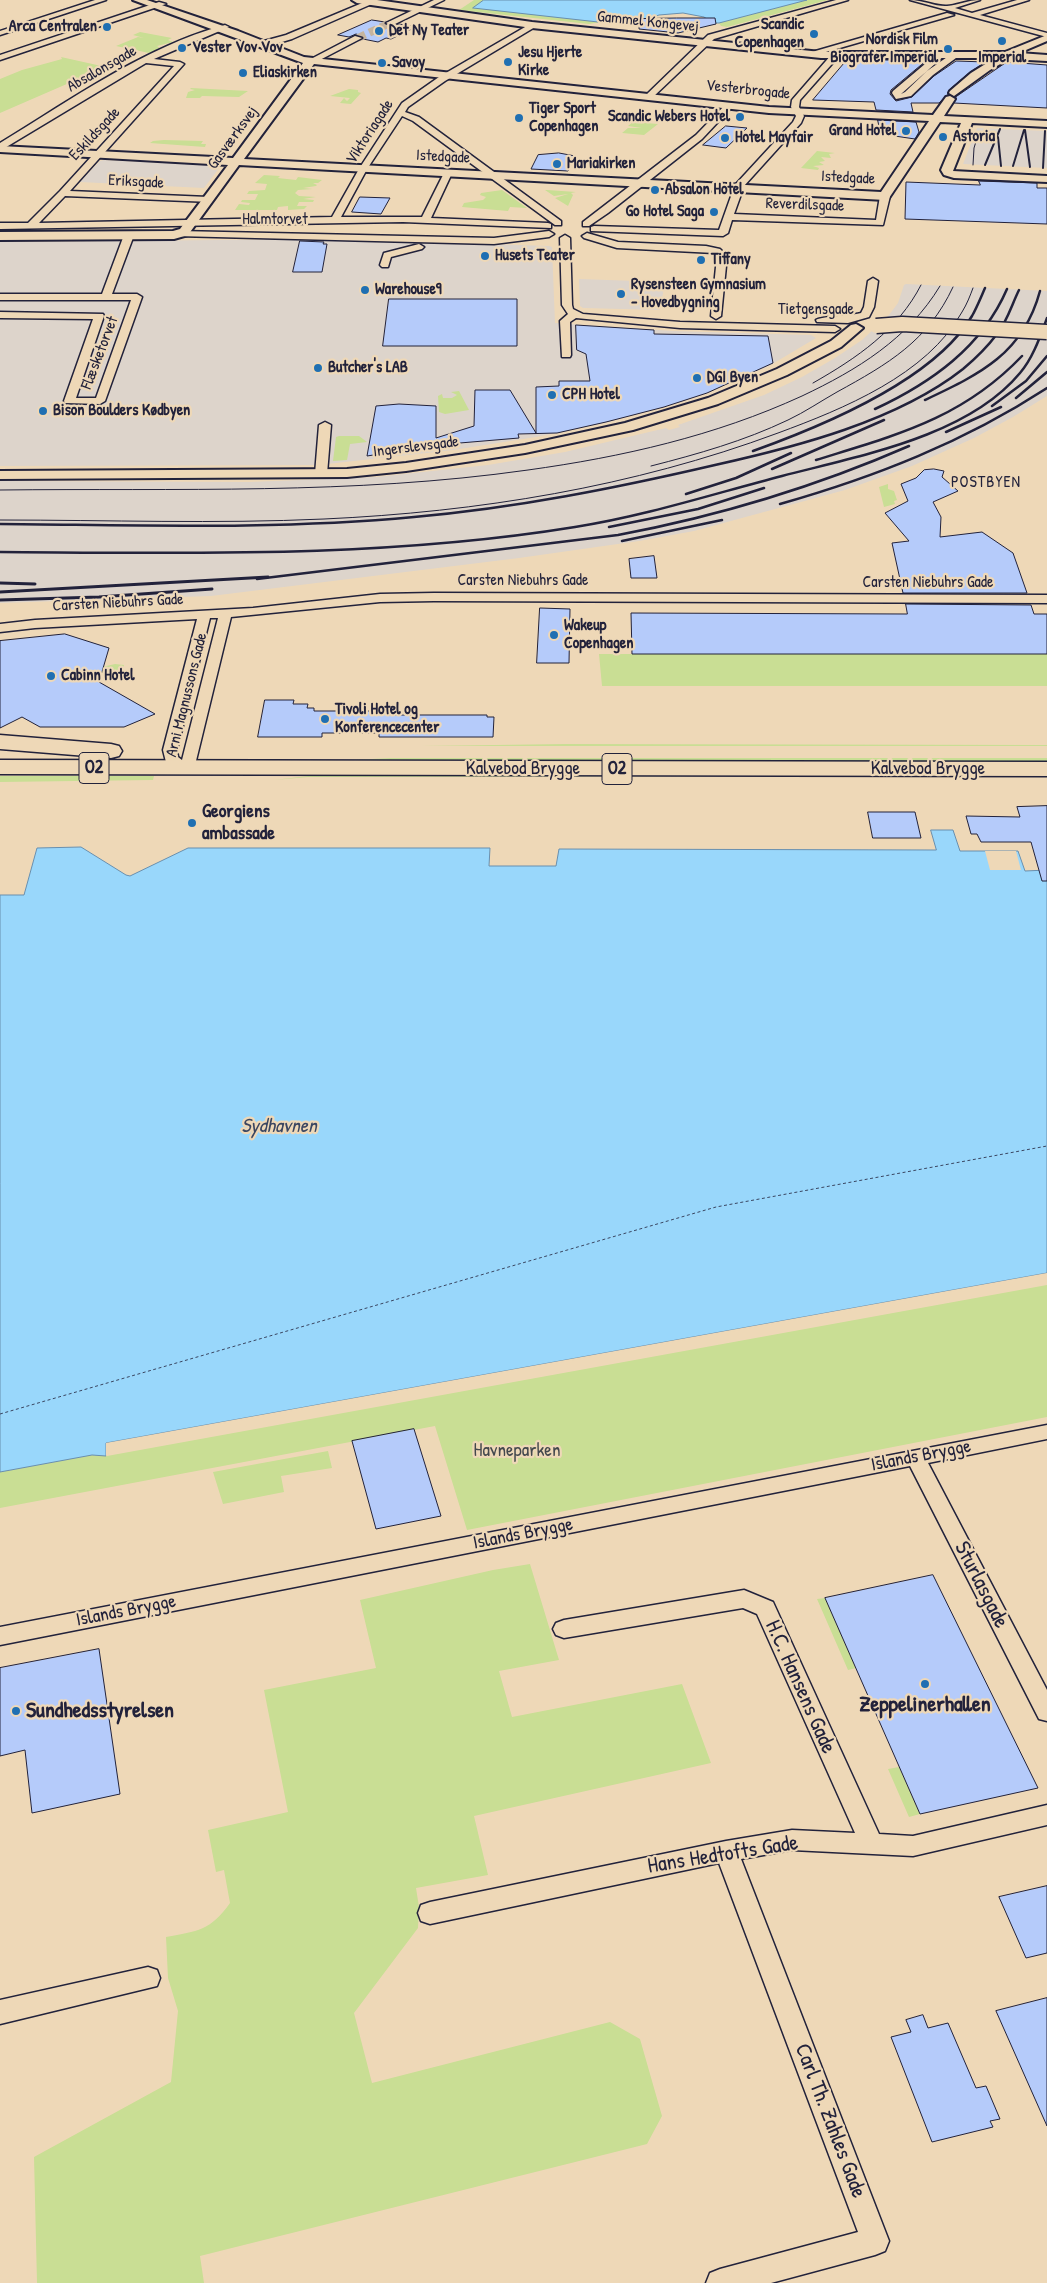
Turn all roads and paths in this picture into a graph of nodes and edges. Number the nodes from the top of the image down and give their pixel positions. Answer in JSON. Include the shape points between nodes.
{"nodes":[{"id":1,"x":102,"y":0,"type":"edge"},
{"id":2,"x":138,"y":0,"type":"edge"},
{"id":3,"x":440,"y":0,"type":"edge"},
{"id":4,"x":844,"y":0,"type":"edge"},
{"id":5,"x":914,"y":0,"type":"edge"},
{"id":6,"x":976,"y":0,"type":"edge"},
{"id":7,"x":1025,"y":0,"type":"edge"},
{"id":8,"x":345,"y":2,"type":"dead end"},
{"id":9,"x":156,"y":3,"type":"edge"},
{"id":10,"x":363,"y":3,"type":"edge"},
{"id":11,"x":417,"y":11,"type":"junction"},
{"id":12,"x":948,"y":12,"type":"junction"},
{"id":13,"x":972,"y":15,"type":"junction"},
{"id":14,"x":390,"y":23,"type":"tunnel mouth"},
{"id":15,"x":532,"y":25,"type":"junction"},
{"id":16,"x":22,"y":26,"type":"junction"},
{"id":17,"x":222,"y":27,"type":"junction"},
{"id":18,"x":39,"y":30,"type":"dead end"},
{"id":19,"x":48,"y":32,"type":"dead end"},
{"id":20,"x":0,"y":33,"type":"edge"},
{"id":21,"x":65,"y":36,"type":"junction"},
{"id":22,"x":1047,"y":37,"type":"edge"},
{"id":23,"x":358,"y":38,"type":"tunnel mouth"},
{"id":24,"x":703,"y":43,"type":"junction"},
{"id":25,"x":266,"y":44,"type":"junction"},
{"id":26,"x":846,"y":45,"type":"junction"},
{"id":27,"x":786,"y":51,"type":"junction"},
{"id":28,"x":816,"y":52,"type":"junction"},
{"id":29,"x":858,"y":54,"type":"junction"},
{"id":30,"x":956,"y":54,"type":"junction"},
{"id":31,"x":874,"y":55,"type":"junction"},
{"id":32,"x":940,"y":55,"type":"junction"},
{"id":33,"x":835,"y":56,"type":"junction"},
{"id":34,"x":1005,"y":56,"type":"junction"},
{"id":35,"x":0,"y":58,"type":"edge"},
{"id":36,"x":1047,"y":58,"type":"edge"},
{"id":37,"x":313,"y":60,"type":"junction"},
{"id":38,"x":147,"y":61,"type":"junction"},
{"id":39,"x":1047,"y":63,"type":"edge"},
{"id":40,"x":447,"y":76,"type":"junction"},
{"id":41,"x":650,"y":95,"type":"junction"},
{"id":42,"x":730,"y":105,"type":"junction"},
{"id":43,"x":797,"y":109,"type":"junction"},
{"id":44,"x":943,"y":109,"type":"junction"},
{"id":45,"x":991,"y":110,"type":"dead end"},
{"id":46,"x":1019,"y":111,"type":"dead end"},
{"id":47,"x":401,"y":113,"type":"junction"},
{"id":48,"x":1035,"y":114,"type":"junction"},
{"id":49,"x":1047,"y":116,"type":"edge"},
{"id":50,"x":962,"y":120,"type":"junction"},
{"id":51,"x":1047,"y":124,"type":"edge"},
{"id":52,"x":0,"y":148,"type":"edge"},
{"id":53,"x":97,"y":155,"type":"junction"},
{"id":54,"x":236,"y":163,"type":"junction"},
{"id":55,"x":363,"y":169,"type":"junction"},
{"id":56,"x":947,"y":170,"type":"junction"},
{"id":57,"x":1047,"y":173,"type":"edge"},
{"id":58,"x":448,"y":174,"type":"junction"},
{"id":59,"x":493,"y":176,"type":"junction"},
{"id":60,"x":1047,"y":179,"type":"edge"},
{"id":61,"x":641,"y":184,"type":"junction"},
{"id":62,"x":738,"y":189,"type":"junction"},
{"id":63,"x":63,"y":193,"type":"junction"},
{"id":64,"x":885,"y":196,"type":"junction"},
{"id":65,"x":208,"y":200,"type":"junction"},
{"id":66,"x":729,"y":216,"type":"junction"},
{"id":67,"x":335,"y":220,"type":"junction"},
{"id":68,"x":425,"y":220,"type":"junction"},
{"id":69,"x":192,"y":222,"type":"junction"},
{"id":70,"x":577,"y":224,"type":"junction"},
{"id":71,"x":31,"y":225,"type":"junction"},
{"id":72,"x":0,"y":226,"type":"edge"},
{"id":73,"x":549,"y":230,"type":"junction"},
{"id":74,"x":179,"y":234,"type":"junction"},
{"id":75,"x":129,"y":235,"type":"junction"},
{"id":76,"x":0,"y":236,"type":"edge"},
{"id":77,"x":576,"y":238,"type":"junction"},
{"id":78,"x":419,"y":247,"type":"dead end"},
{"id":79,"x":386,"y":265,"type":"dead end"},
{"id":80,"x":873,"y":281,"type":"dead end"},
{"id":81,"x":0,"y":296,"type":"edge"},
{"id":82,"x":106,"y":297,"type":"junction"},
{"id":83,"x":573,"y":313,"type":"junction"},
{"id":84,"x":0,"y":315,"type":"edge"},
{"id":85,"x":716,"y":316,"type":"junction"},
{"id":86,"x":856,"y":324,"type":"junction"},
{"id":87,"x":835,"y":329,"type":"junction"},
{"id":88,"x":1047,"y":332,"type":"edge"},
{"id":89,"x":818,"y":352,"type":"junction"},
{"id":90,"x":566,"y":355,"type":"dead end"},
{"id":91,"x":326,"y":425,"type":"dead end"},
{"id":92,"x":321,"y":474,"type":"junction"},
{"id":93,"x":0,"y":475,"type":"edge"},
{"id":94,"x":1047,"y":599,"type":"edge"},
{"id":95,"x":226,"y":613,"type":"junction"},
{"id":96,"x":206,"y":614,"type":"junction"},
{"id":97,"x":0,"y":628,"type":"edge"},
{"id":98,"x":0,"y":742,"type":"edge"},
{"id":99,"x":0,"y":751,"type":"edge"},
{"id":100,"x":111,"y":751,"type":"junction"},
{"id":101,"x":1047,"y":751,"type":"edge"},
{"id":102,"x":180,"y":757,"type":"junction"},
{"id":103,"x":0,"y":767,"type":"edge"},
{"id":104,"x":1047,"y":769,"type":"edge"},
{"id":105,"x":1047,"y":1432,"type":"edge"},
{"id":106,"x":915,"y":1457,"type":"junction"},
{"id":107,"x":564,"y":1630,"type":"dead end"},
{"id":108,"x":0,"y":1636,"type":"edge"},
{"id":109,"x":1047,"y":1712,"type":"edge"},
{"id":110,"x":1047,"y":1815,"type":"edge"},
{"id":111,"x":871,"y":1843,"type":"junction"},
{"id":112,"x":726,"y":1850,"type":"junction"},
{"id":113,"x":430,"y":1913,"type":"dead end"},
{"id":114,"x":148,"y":1978,"type":"dead end"},
{"id":115,"x":0,"y":2012,"type":"edge"},
{"id":116,"x":720,"y":2283,"type":"edge"}],
"edges":[{"from":1,"to":16,"type":"street"},
{"from":2,"to":9,"type":"street","name":"Vesterbrogade"},
{"from":3,"to":11,"type":"street"},
{"from":4,"to":24,"type":"street","via":[[711,37]]},
{"from":5,"to":12,"type":"street"},
{"from":6,"to":12,"type":"street"},
{"from":7,"to":13,"type":"street"},
{"from":8,"to":10,"type":"street","name":"Gammel Kongevej"},
{"from":9,"to":17,"type":"street","name":"Vesterbrogade"},
{"from":9,"to":21,"type":"street"},
{"from":10,"to":11,"type":"street","name":"Gammel Kongevej"},
{"from":10,"to":25,"type":"street"},
{"from":11,"to":14,"type":"street","name":"Gammel Kongevej"},
{"from":11,"to":15,"type":"street","name":"Gammel Kongevej"},
{"from":12,"to":13,"type":"street"},
{"from":12,"to":26,"type":"street"},
{"from":13,"to":22,"type":"street"},
{"from":15,"to":24,"type":"street","name":"Gammel Kongevej"},
{"from":15,"to":40,"type":"street","name":"Viktoriagade"},
{"from":16,"to":18,"type":"street"},
{"from":16,"to":20,"type":"street"},
{"from":17,"to":25,"type":"street","name":"Vesterbrogade"},
{"from":17,"to":38,"type":"street","name":"Absalonsgade","via":[[167,48]]},
{"from":19,"to":21,"type":"street"},
{"from":21,"to":35,"type":"street"},
{"from":22,"to":34,"type":"street"},
{"from":23,"to":37,"type":"street"},
{"from":24,"to":27,"type":"street","name":"Gammel Kongevej"},
{"from":24,"to":41,"type":"street"},
{"from":25,"to":37,"type":"street","name":"Vesterbrogade","via":[[300,59]]},
{"from":26,"to":28,"type":"street"},
{"from":26,"to":29,"type":"street","via":[[848,51]]},
{"from":27,"to":28,"type":"street","name":"Gammel Kongevej"},
{"from":27,"to":33,"type":"street","name":"Gammel Kongevej"},
{"from":28,"to":29,"type":"street","name":"Gammel Kongevej"},
{"from":29,"to":31,"type":"street","name":"Gammel Kongevej"},
{"from":30,"to":32,"type":"street"},
{"from":30,"to":32,"type":"street","via":[[908,94],[899,96],[896,93]]},
{"from":30,"to":34,"type":"street"},
{"from":31,"to":32,"type":"street"},
{"from":31,"to":33,"type":"street","name":"Gammel Kongevej"},
{"from":33,"to":43,"type":"street"},
{"from":34,"to":36,"type":"street"},
{"from":34,"to":39,"type":"street","via":[[1018,61]]},
{"from":34,"to":44,"type":"street","via":[[975,75]]},
{"from":37,"to":40,"type":"street","name":"Vesterbrogade"},
{"from":37,"to":54,"type":"street","name":"Gasværksvej"},
{"from":38,"to":52,"type":"street","name":"Absalonsgade"},
{"from":38,"to":53,"type":"street","name":"Eskildsgade","via":[[179,63],[179,66]]},
{"from":40,"to":41,"type":"street","name":"Vesterbrogade"},
{"from":40,"to":42,"type":"street","name":"Vesterbrogade"},
{"from":40,"to":47,"type":"street","name":"Viktoriagade","via":[[405,105]]},
{"from":41,"to":43,"type":"street","name":"Vesterbrogade"},
{"from":42,"to":43,"type":"street","name":"Vesterbrogade","via":[[768,114]]},
{"from":42,"to":61,"type":"street","via":[[705,132]]},
{"from":43,"to":44,"type":"street"},
{"from":43,"to":44,"type":"street","via":[[807,103]]},
{"from":43,"to":62,"type":"street","via":[[797,123]]},
{"from":44,"to":45,"type":"street"},
{"from":44,"to":48,"type":"street"},
{"from":44,"to":50,"type":"street"},
{"from":44,"to":64,"type":"street"},
{"from":46,"to":48,"type":"street"},
{"from":47,"to":55,"type":"street","name":"Viktoriagade"},
{"from":47,"to":59,"type":"street","via":[[416,119]]},
{"from":48,"to":49,"type":"street"},
{"from":50,"to":51,"type":"street"},
{"from":50,"to":56,"type":"street"},
{"from":52,"to":53,"type":"street","name":"Istedgade"},
{"from":53,"to":54,"type":"street","name":"Istedgade"},
{"from":53,"to":63,"type":"street","name":"Eskildsgade"},
{"from":54,"to":55,"type":"street","name":"Istedgade"},
{"from":54,"to":65,"type":"street","name":"Gasværksvej"},
{"from":55,"to":58,"type":"street","name":"Istedgade"},
{"from":55,"to":67,"type":"street","name":"Viktoriagade"},
{"from":56,"to":57,"type":"street"},
{"from":56,"to":60,"type":"street","via":[[954,175]]},
{"from":58,"to":59,"type":"street","name":"Istedgade"},
{"from":58,"to":68,"type":"street"},
{"from":59,"to":61,"type":"street","name":"Istedgade"},
{"from":59,"to":70,"type":"street"},
{"from":61,"to":62,"type":"street","name":"Istedgade"},
{"from":61,"to":70,"type":"street"},
{"from":62,"to":64,"type":"street","name":"Istedgade"},
{"from":62,"to":66,"type":"street"},
{"from":63,"to":65,"type":"street","name":"Eriksgade"},
{"from":63,"to":71,"type":"street","name":"Eskildsgade"},
{"from":64,"to":66,"type":"street","name":"Reverdilsgade","via":[[880,223]]},
{"from":65,"to":69,"type":"street","name":"Gasværksvej"},
{"from":66,"to":70,"type":"street","via":[[723,233]]},
{"from":67,"to":68,"type":"street","name":"Halmtorvet"},
{"from":67,"to":69,"type":"street","name":"Halmtorvet"},
{"from":68,"to":73,"type":"street","name":"Halmtorvet"},
{"from":69,"to":71,"type":"street","name":"Halmtorvet"},
{"from":69,"to":74,"type":"street","name":"Gasværksvej"},
{"from":70,"to":73,"type":"street"},
{"from":70,"to":77,"type":"street","via":[[594,233]]},
{"from":71,"to":72,"type":"street","name":"Halmtorvet"},
{"from":73,"to":74,"type":"street","name":"Halmtorvet","via":[[494,241]]},
{"from":73,"to":77,"type":"street"},
{"from":74,"to":75,"type":"street","name":"Halmtorvet"},
{"from":75,"to":76,"type":"street","name":"Halmtorvet"},
{"from":75,"to":82,"type":"street"},
{"from":77,"to":83,"type":"street","via":[[567,306]]},
{"from":77,"to":85,"type":"street","via":[[617,245],[717,251],[722,256]]},
{"from":78,"to":79,"type":"street","via":[[387,255]]},
{"from":80,"to":86,"type":"street","via":[[866,313]]},
{"from":81,"to":82,"type":"street","name":"Flæsketorvet"},
{"from":82,"to":84,"type":"street","name":"Flæsketorvet","via":[[137,297],[100,401],[69,400],[99,316]]},
{"from":83,"to":85,"type":"street","name":"Tietgensgade"},
{"from":83,"to":87,"type":"street","name":"Tietgensgade","via":[[594,319],[650,324]]},
{"from":83,"to":90,"type":"street","via":[[565,320]]},
{"from":85,"to":86,"type":"street","name":"Tietgensgade","via":[[844,320]]},
{"from":86,"to":87,"type":"street","name":"Tietgensgade"},
{"from":86,"to":88,"type":"street","name":"Tietgensgade","bridge":true},
{"from":86,"to":89,"type":"street","name":"Ingerslevsgade","via":[[842,341]]},
{"from":87,"to":89,"type":"street","name":"Ingerslevsgade","via":[[833,336]]},
{"from":89,"to":92,"type":"street","name":"Ingerslevsgade","via":[[734,394],[604,433],[430,464]]},
{"from":91,"to":92,"type":"street"},
{"from":92,"to":93,"type":"street","name":"Ingerslevsgade"},
{"from":94,"to":95,"type":"street","name":"Carsten Niebuhrs Gade","via":[[434,596]]},
{"from":95,"to":96,"type":"street","name":"Carsten Niebuhrs Gade"},
{"from":95,"to":102,"type":"street","name":"Arni Magnussons Gade"},
{"from":96,"to":97,"type":"street","name":"Carsten Niebuhrs Gade"},
{"from":96,"to":102,"type":"street","name":"Arni Magnussons Gade"},
{"from":98,"to":100,"type":"main road"},
{"from":99,"to":100,"type":"main road","name":"Kalvebod Brygge","number":"O2"},
{"from":100,"to":102,"type":"main road","name":"Kalvebod Brygge","number":"O2"},
{"from":101,"to":102,"type":"main road","name":"Kalvebod Brygge","number":"O2"},
{"from":102,"to":103,"type":"main road","name":"Kalvebod Brygge","number":"O2"},
{"from":102,"to":104,"type":"main road","name":"Kalvebod Brygge","number":"O2"},
{"from":105,"to":106,"type":"street","name":"Islands Brygge"},
{"from":106,"to":108,"type":"street","name":"Islands Brygge"},
{"from":106,"to":109,"type":"street","name":"Sturlasgade"},
{"from":107,"to":111,"type":"street","name":"H.C. Hansens Gade","via":[[744,1599],[765,1608]]},
{"from":110,"to":111,"type":"street","name":"Hans Hedtofts Gade","via":[[913,1846]]},
{"from":111,"to":112,"type":"street","name":"Hans Hedtofts Gade","via":[[792,1840]]},
{"from":112,"to":113,"type":"street","name":"Hans Hedtofts Gade"},
{"from":112,"to":116,"type":"street","name":"Carl Th. Zahles Gade","via":[[875,2241]]},
{"from":114,"to":115,"type":"street"}]}
